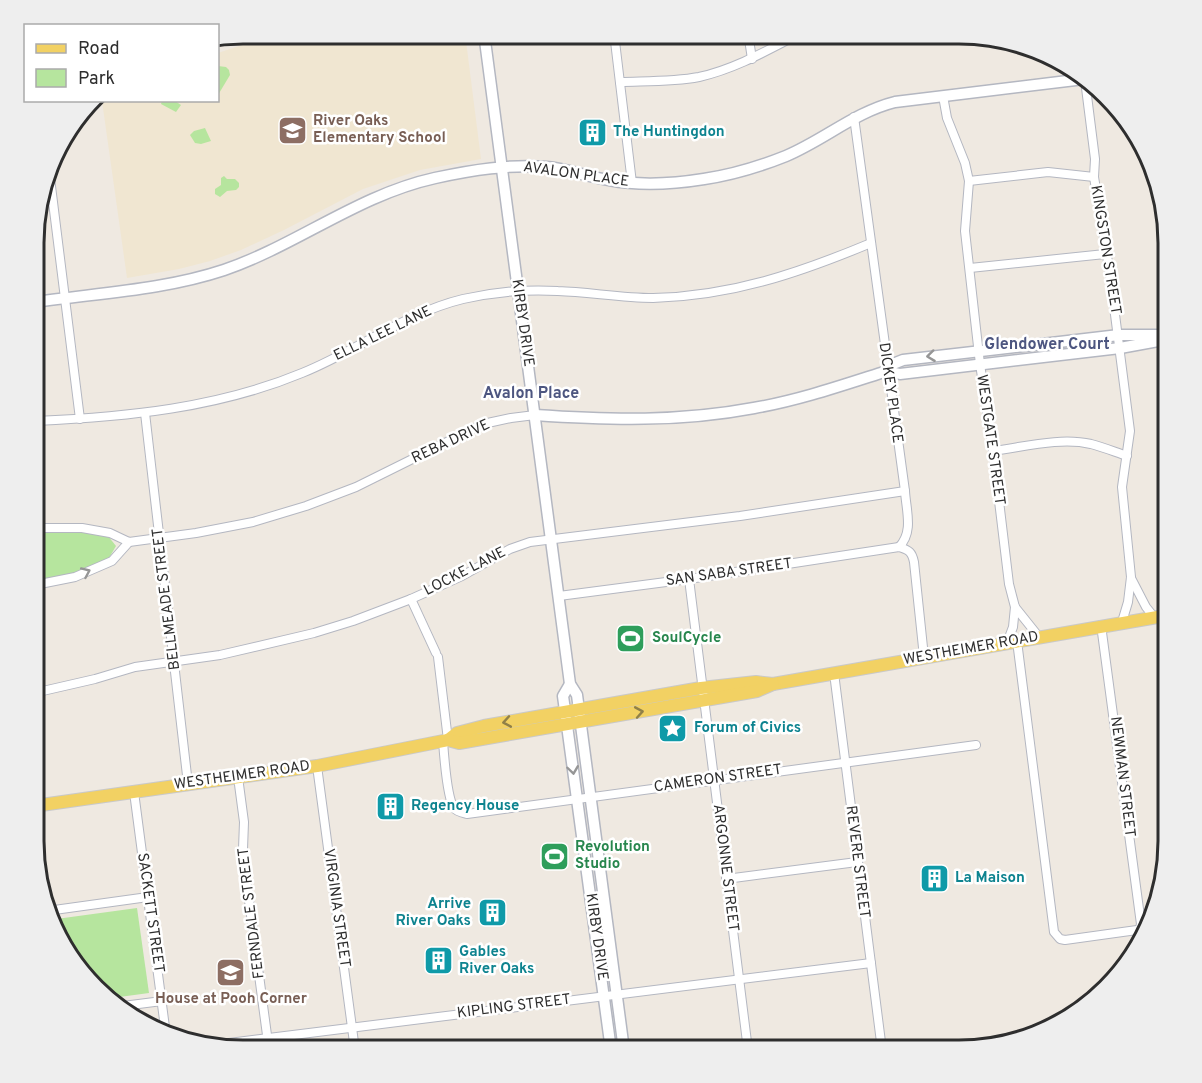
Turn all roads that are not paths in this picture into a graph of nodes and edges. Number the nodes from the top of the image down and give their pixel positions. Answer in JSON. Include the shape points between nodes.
{"nodes":[{"id":1,"x":485,"y":44,"type":"edge"},
{"id":2,"x":615,"y":44,"type":"edge"},
{"id":3,"x":750,"y":44,"type":"edge"},
{"id":4,"x":780,"y":44,"type":"edge"},
{"id":5,"x":752,"y":59,"type":"junction"},
{"id":6,"x":1075,"y":81,"type":"edge"},
{"id":7,"x":620,"y":82,"type":"junction"},
{"id":8,"x":1086,"y":89,"type":"edge"},
{"id":9,"x":943,"y":96,"type":"junction"},
{"id":10,"x":854,"y":117,"type":"junction"},
{"id":11,"x":501,"y":167,"type":"junction"},
{"id":12,"x":1094,"y":177,"type":"junction"},
{"id":13,"x":969,"y":182,"type":"junction"},
{"id":14,"x":632,"y":183,"type":"junction"},
{"id":15,"x":51,"y":188,"type":"edge"},
{"id":16,"x":871,"y":243,"type":"junction"},
{"id":17,"x":1106,"y":254,"type":"junction"},
{"id":18,"x":970,"y":268,"type":"junction"},
{"id":19,"x":518,"y":291,"type":"junction"},
{"id":20,"x":64,"y":298,"type":"junction"},
{"id":21,"x":44,"y":301,"type":"edge"},
{"id":22,"x":1119,"y":335,"type":"junction"},
{"id":23,"x":1158,"y":337,"type":"edge"},
{"id":24,"x":1158,"y":339,"type":"edge"},
{"id":25,"x":1120,"y":348,"type":"junction"},
{"id":26,"x":978,"y":350,"type":"junction"},
{"id":27,"x":980,"y":364,"type":"junction"},
{"id":28,"x":887,"y":371,"type":"junction"},
{"id":29,"x":145,"y":413,"type":"junction"},
{"id":30,"x":535,"y":415,"type":"junction"},
{"id":31,"x":80,"y":419,"type":"junction"},
{"id":32,"x":44,"y":421,"type":"edge"},
{"id":33,"x":993,"y":451,"type":"junction"},
{"id":34,"x":1127,"y":456,"type":"junction"},
{"id":35,"x":904,"y":491,"type":"junction"},
{"id":36,"x":44,"y":528,"type":"edge"},
{"id":37,"x":159,"y":538,"type":"junction"},
{"id":38,"x":550,"y":539,"type":"junction"},
{"id":39,"x":129,"y":542,"type":"junction"},
{"id":40,"x":899,"y":547,"type":"junction"},
{"id":41,"x":1131,"y":577,"type":"junction"},
{"id":42,"x":688,"y":579,"type":"junction"},
{"id":43,"x":44,"y":583,"type":"edge"},
{"id":44,"x":559,"y":596,"type":"junction"},
{"id":45,"x":411,"y":599,"type":"junction"},
{"id":46,"x":1015,"y":608,"type":"junction"},
{"id":47,"x":1158,"y":616,"type":"edge"},
{"id":48,"x":1154,"y":617,"type":"junction"},
{"id":49,"x":1122,"y":622,"type":"junction"},
{"id":50,"x":1101,"y":626,"type":"junction"},
{"id":51,"x":1039,"y":637,"type":"junction"},
{"id":52,"x":1012,"y":642,"type":"junction"},
{"id":53,"x":924,"y":657,"type":"junction"},
{"id":54,"x":174,"y":661,"type":"junction"},
{"id":55,"x":834,"y":674,"type":"junction"},
{"id":56,"x":570,"y":684,"type":"junction"},
{"id":57,"x":44,"y":691,"type":"edge"},
{"id":58,"x":702,"y":694,"type":"junction"},
{"id":59,"x":580,"y":716,"type":"junction"},
{"id":60,"x":566,"y":718,"type":"junction"},
{"id":61,"x":446,"y":741,"type":"junction"},
{"id":62,"x":976,"y":745,"type":"dead end"},
{"id":63,"x":845,"y":762,"type":"junction"},
{"id":64,"x":317,"y":765,"type":"junction"},
{"id":65,"x":238,"y":777,"type":"junction"},
{"id":66,"x":714,"y":779,"type":"junction"},
{"id":67,"x":188,"y":784,"type":"junction"},
{"id":68,"x":134,"y":792,"type":"junction"},
{"id":69,"x":591,"y":796,"type":"junction"},
{"id":70,"x":576,"y":799,"type":"junction"},
{"id":71,"x":44,"y":805,"type":"edge"},
{"id":72,"x":857,"y":862,"type":"junction"},
{"id":73,"x":726,"y":879,"type":"junction"},
{"id":74,"x":148,"y":897,"type":"junction"},
{"id":75,"x":56,"y":909,"type":"edge"},
{"id":76,"x":1140,"y":924,"type":"edge"},
{"id":77,"x":1138,"y":928,"type":"edge"},
{"id":78,"x":871,"y":963,"type":"junction"},
{"id":79,"x":739,"y":979,"type":"junction"},
{"id":80,"x":617,"y":995,"type":"junction"},
{"id":81,"x":604,"y":997,"type":"junction"},
{"id":82,"x":162,"y":1001,"type":"junction"},
{"id":83,"x":131,"y":1005,"type":"edge"},
{"id":84,"x":165,"y":1023,"type":"edge"},
{"id":85,"x":352,"y":1027,"type":"junction"},
{"id":86,"x":267,"y":1037,"type":"junction"},
{"id":87,"x":610,"y":1039,"type":"edge"},
{"id":88,"x":623,"y":1039,"type":"edge"},
{"id":89,"x":747,"y":1039,"type":"edge"},
{"id":90,"x":881,"y":1039,"type":"edge"},
{"id":91,"x":248,"y":1040,"type":"edge"},
{"id":92,"x":267,"y":1040,"type":"edge"},
{"id":93,"x":354,"y":1040,"type":"edge"}],
"edges":[{"from":1,"to":11,"type":"street","name":"KIRBY DRIVE"},
{"from":2,"to":7,"type":"street"},
{"from":3,"to":5,"type":"street"},
{"from":4,"to":5,"type":"street"},
{"from":5,"to":7,"type":"street","via":[[698,77]]},
{"from":6,"to":9,"type":"street","name":"AVALON PLACE"},
{"from":7,"to":14,"type":"street"},
{"from":8,"to":12,"type":"street","name":"KINGSTON STREET"},
{"from":9,"to":10,"type":"street","name":"AVALON PLACE","via":[[895,102]]},
{"from":9,"to":13,"type":"street","name":"WESTGATE STREET"},
{"from":10,"to":14,"type":"street","name":"AVALON PLACE","via":[[786,156],[746,169],[707,179]]},
{"from":10,"to":16,"type":"street","name":"DICKEY PLACE"},
{"from":11,"to":14,"type":"street","name":"AVALON PLACE","via":[[550,168]]},
{"from":11,"to":19,"type":"street","name":"KIRBY DRIVE"},
{"from":11,"to":20,"type":"street","name":"AVALON PLACE","via":[[434,178],[378,196],[224,270],[159,285]]},
{"from":12,"to":13,"type":"street","via":[[1048,172]]},
{"from":12,"to":17,"type":"street","name":"KINGSTON STREET"},
{"from":13,"to":18,"type":"street","name":"WESTGATE STREET","via":[[965,231]]},
{"from":15,"to":20,"type":"street"},
{"from":16,"to":19,"type":"street","name":"ELLA LEE LANE","via":[[807,269],[721,292],[651,298]]},
{"from":16,"to":28,"type":"street","name":"DICKEY PLACE"},
{"from":17,"to":18,"type":"street"},
{"from":17,"to":22,"type":"street","name":"KINGSTON STREET"},
{"from":18,"to":26,"type":"street","name":"WESTGATE STREET"},
{"from":19,"to":29,"type":"street","name":"ELLA LEE LANE","via":[[435,308],[283,381],[224,398]]},
{"from":19,"to":30,"type":"street","name":"KIRBY DRIVE"},
{"from":20,"to":21,"type":"street","name":"AVALON PLACE"},
{"from":20,"to":31,"type":"street"},
{"from":22,"to":23,"type":"street","name":"REBA DRIVE"},
{"from":22,"to":25,"type":"street","name":"KINGSTON STREET"},
{"from":22,"to":26,"type":"street","name":"REBA DRIVE"},
{"from":24,"to":25,"type":"street","name":"REBA DRIVE"},
{"from":25,"to":27,"type":"street","name":"REBA DRIVE"},
{"from":25,"to":34,"type":"street","name":"KINGSTON STREET","via":[[1130,431]]},
{"from":26,"to":27,"type":"street","name":"WESTGATE STREET"},
{"from":26,"to":28,"type":"street","name":"REBA DRIVE","one_way":true,"via":[[903,360]]},
{"from":27,"to":28,"type":"street","name":"REBA DRIVE","via":[[900,374]]},
{"from":27,"to":33,"type":"street","name":"WESTGATE STREET"},
{"from":28,"to":30,"type":"street","name":"REBA DRIVE","via":[[786,401],[689,417],[602,420]]},
{"from":28,"to":35,"type":"street","name":"DICKEY PLACE"},
{"from":29,"to":31,"type":"street","name":"ELLA LEE LANE"},
{"from":29,"to":37,"type":"street","name":"BELLMEADE STREET"},
{"from":30,"to":37,"type":"street","name":"REBA DRIVE","via":[[483,424],[356,487],[306,506],[253,522]]},
{"from":30,"to":38,"type":"street","name":"KIRBY DRIVE"},
{"from":31,"to":32,"type":"street","name":"ELLA LEE LANE"},
{"from":33,"to":34,"type":"street","via":[[1078,442]]},
{"from":33,"to":46,"type":"street","name":"WESTGATE STREET"},
{"from":34,"to":41,"type":"street","name":"KINGSTON STREET","via":[[1122,487]]},
{"from":35,"to":38,"type":"street","name":"LOCKE LANE"},
{"from":35,"to":40,"type":"street","name":"DICKEY PLACE","via":[[908,532]]},
{"from":36,"to":39,"type":"street","name":"REBA DRIVE","via":[[82,528],[110,533]]},
{"from":37,"to":39,"type":"street","name":"REBA DRIVE"},
{"from":37,"to":54,"type":"street","name":"BELLMEADE STREET"},
{"from":38,"to":44,"type":"street","name":"KIRBY DRIVE"},
{"from":38,"to":45,"type":"street","name":"LOCKE LANE","via":[[519,545]]},
{"from":43,"to":39,"type":"street","one_way":true,"via":[[75,578],[112,561]]},
{"from":40,"to":42,"type":"street","name":"SAN SABA STREET"},
{"from":40,"to":53,"type":"street","via":[[912,553],[915,562]]},
{"from":41,"to":48,"type":"street"},
{"from":41,"to":49,"type":"street"},
{"from":42,"to":44,"type":"street","name":"SAN SABA STREET"},
{"from":42,"to":58,"type":"street","name":"ARGONNE STREET"},
{"from":44,"to":56,"type":"street","name":"KIRBY DRIVE"},
{"from":45,"to":54,"type":"street","name":"LOCKE LANE","via":[[314,633],[220,655]]},
{"from":45,"to":61,"type":"street","via":[[437,655]]},
{"from":46,"to":51,"type":"street","name":"WESTGATE STREET"},
{"from":46,"to":52,"type":"street","name":"WESTGATE STREET"},
{"from":47,"to":48,"type":"main road","name":"WESTHEIMER ROAD"},
{"from":48,"to":49,"type":"main road","name":"WESTHEIMER ROAD"},
{"from":49,"to":50,"type":"main road","name":"WESTHEIMER ROAD"},
{"from":50,"to":51,"type":"main road","name":"WESTHEIMER ROAD"},
{"from":50,"to":76,"type":"street","name":"NEWMAN STREET"},
{"from":51,"to":52,"type":"main road","name":"WESTHEIMER ROAD"},
{"from":52,"to":53,"type":"main road","name":"WESTHEIMER ROAD"},
{"from":52,"to":77,"type":"street","name":"WESTGATE STREET","via":[[1054,932],[1065,940]]},
{"from":53,"to":55,"type":"main road","name":"WESTHEIMER ROAD"},
{"from":54,"to":57,"type":"street","name":"LOCKE LANE"},
{"from":54,"to":67,"type":"street","name":"BELLMEADE STREET"},
{"from":55,"to":58,"type":"main road","name":"WESTHEIMER ROAD","via":[[773,684],[757,691]]},
{"from":55,"to":63,"type":"street","name":"REVERE STREET"},
{"from":56,"to":59,"type":"street","name":"KIRBY DRIVE","via":[[577,695]]},
{"from":56,"to":60,"type":"street","name":"KIRBY DRIVE","via":[[562,696]]},
{"from":58,"to":59,"type":"main road","name":"WESTHEIMER ROAD"},
{"from":58,"to":66,"type":"street","name":"ARGONNE STREET"},
{"from":59,"to":60,"type":"main road","name":"WESTHEIMER ROAD"},
{"from":59,"to":69,"type":"street","name":"KIRBY DRIVE"},
{"from":60,"to":61,"type":"main road","name":"WESTHEIMER ROAD","via":[[459,743]]},
{"from":60,"to":70,"type":"street","name":"KIRBY DRIVE","one_way":true},
{"from":61,"to":64,"type":"main road","name":"WESTHEIMER ROAD"},
{"from":61,"to":70,"type":"street","name":"CAMERON STREET","via":[[450,794],[454,808],[460,812]]},
{"from":62,"to":63,"type":"street","name":"CAMERON STREET"},
{"from":63,"to":66,"type":"street","name":"CAMERON STREET"},
{"from":63,"to":72,"type":"street","name":"REVERE STREET"},
{"from":64,"to":65,"type":"main road","name":"WESTHEIMER ROAD"},
{"from":64,"to":85,"type":"street","name":"VIRGINIA STREET"},
{"from":65,"to":67,"type":"main road","name":"WESTHEIMER ROAD"},
{"from":65,"to":86,"type":"street","name":"FERNDALE STREET","via":[[246,878]]},
{"from":66,"to":69,"type":"street","name":"CAMERON STREET"},
{"from":66,"to":73,"type":"street","name":"ARGONNE STREET"},
{"from":67,"to":68,"type":"main road","name":"WESTHEIMER ROAD"},
{"from":68,"to":71,"type":"main road","name":"WESTHEIMER ROAD"},
{"from":68,"to":74,"type":"street","name":"SACKETT STREET"},
{"from":69,"to":70,"type":"street","name":"CAMERON STREET"},
{"from":69,"to":80,"type":"street","name":"KIRBY DRIVE"},
{"from":70,"to":81,"type":"street","name":"KIRBY DRIVE"},
{"from":72,"to":73,"type":"street"},
{"from":72,"to":78,"type":"street","name":"REVERE STREET"},
{"from":73,"to":79,"type":"street","name":"ARGONNE STREET"},
{"from":74,"to":75,"type":"street"},
{"from":74,"to":82,"type":"street","name":"SACKETT STREET"},
{"from":78,"to":79,"type":"street","name":"KIPLING STREET"},
{"from":78,"to":90,"type":"street","name":"REVERE STREET"},
{"from":79,"to":80,"type":"street","name":"KIPLING STREET"},
{"from":79,"to":89,"type":"street","name":"ARGONNE STREET"},
{"from":80,"to":81,"type":"street","name":"KIPLING STREET"},
{"from":80,"to":88,"type":"street","name":"KIRBY DRIVE"},
{"from":81,"to":85,"type":"street","name":"KIPLING STREET"},
{"from":81,"to":87,"type":"street","name":"KIRBY DRIVE"},
{"from":82,"to":83,"type":"street"},
{"from":82,"to":84,"type":"street","name":"SACKETT STREET"},
{"from":85,"to":86,"type":"street","name":"KIPLING STREET"},
{"from":85,"to":93,"type":"street","name":"VIRGINIA STREET"},
{"from":86,"to":91,"type":"street","name":"KIPLING STREET"},
{"from":86,"to":92,"type":"street","name":"FERNDALE STREET"}]}
